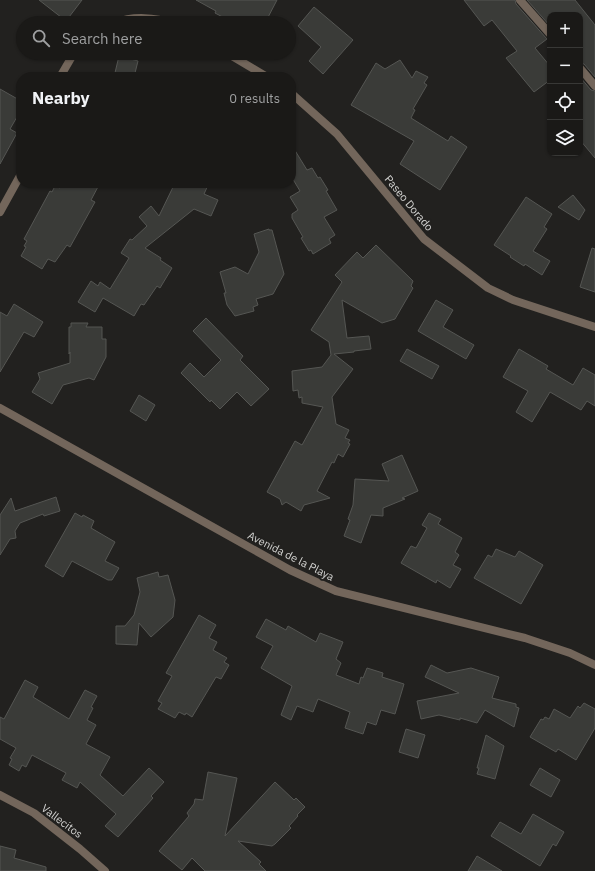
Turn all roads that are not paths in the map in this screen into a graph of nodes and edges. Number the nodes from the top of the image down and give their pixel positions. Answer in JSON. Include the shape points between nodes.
{"nodes":[{"id":1,"x":520,"y":0,"type":"edge"},
{"id":2,"x":547,"y":31,"type":"edge"},
{"id":3,"x":70,"y":60,"type":"edge"},
{"id":4,"x":239,"y":60,"type":"edge"},
{"id":5,"x":63,"y":72,"type":"edge"},
{"id":6,"x":259,"y":72,"type":"edge"},
{"id":7,"x":583,"y":72,"type":"edge"},
{"id":8,"x":595,"y":86,"type":"edge"},
{"id":9,"x":296,"y":97,"type":"edge"},
{"id":10,"x":16,"y":183,"type":"edge"},
{"id":11,"x":0,"y":212,"type":"edge"},
{"id":12,"x":595,"y":327,"type":"edge"},
{"id":13,"x":0,"y":408,"type":"edge"},
{"id":14,"x":595,"y":665,"type":"edge"},
{"id":15,"x":0,"y":794,"type":"edge"},
{"id":16,"x":105,"y":871,"type":"edge"}],
"edges":[{"from":1,"to":2,"type":"street"},
{"from":3,"to":5,"type":"street"},
{"from":4,"to":6,"type":"street"},
{"from":7,"to":8,"type":"street"},
{"from":9,"to":12,"type":"street","name":"Paseo Dorado","via":[[337,134],[424,239],[488,288],[513,300]]},
{"from":10,"to":11,"type":"street"},
{"from":13,"to":14,"type":"street","name":"Avenida de la Playa","via":[[290,570],[336,591],[525,638],[570,653]]},
{"from":15,"to":16,"type":"street","name":"Vallecitos","via":[[34,813]]}]}
